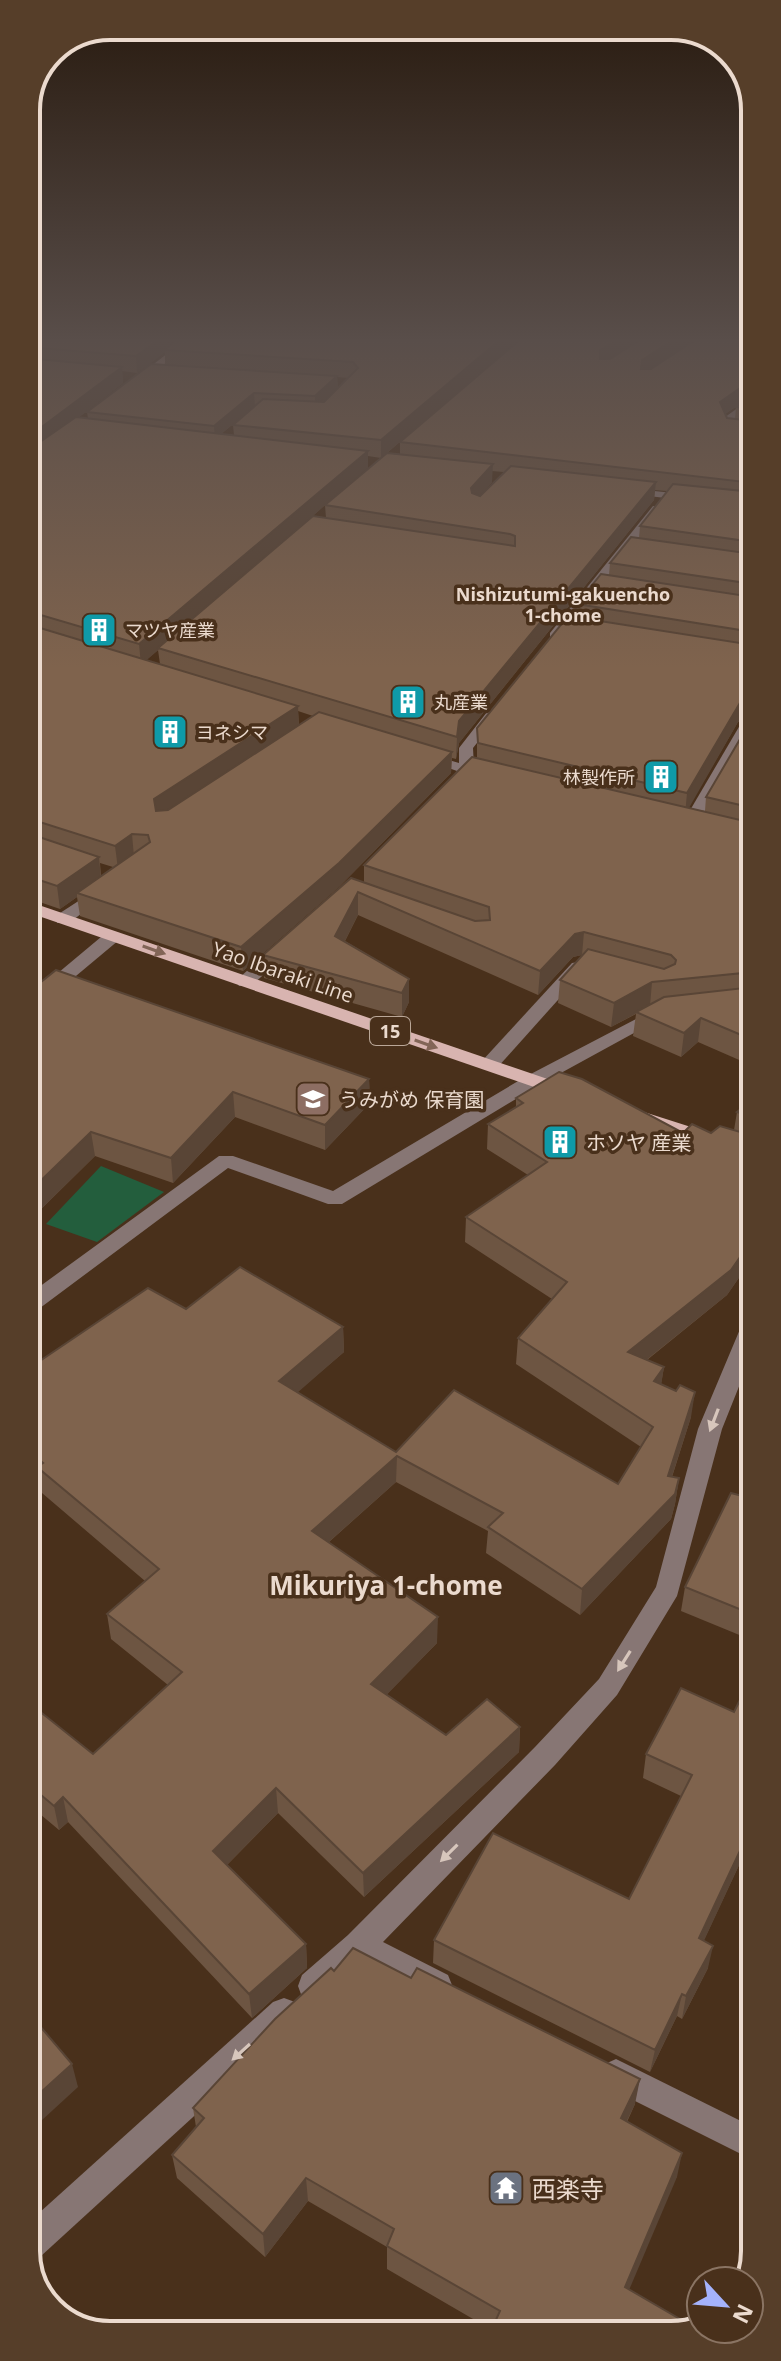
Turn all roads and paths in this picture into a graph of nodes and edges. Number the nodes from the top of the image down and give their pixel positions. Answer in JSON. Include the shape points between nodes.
{"nodes":[{"id":1,"x":608,"y":489,"type":"edge"},
{"id":2,"x":667,"y":496,"type":"junction"},
{"id":3,"x":710,"y":500,"type":"edge"},
{"id":4,"x":561,"y":628,"type":"junction"},
{"id":5,"x":576,"y":631,"type":"edge"},
{"id":6,"x":542,"y":652,"type":"edge"},
{"id":7,"x":504,"y":700,"type":"edge"},
{"id":8,"x":741,"y":735,"type":"edge"},
{"id":9,"x":407,"y":752,"type":"edge"},
{"id":10,"x":467,"y":770,"type":"junction"},
{"id":11,"x":497,"y":777,"type":"edge"},
{"id":12,"x":445,"y":792,"type":"edge"},
{"id":13,"x":690,"y":824,"type":"edge"},
{"id":14,"x":120,"y":878,"type":"edge"},
{"id":15,"x":40,"y":911,"type":"edge"},
{"id":16,"x":63,"y":919,"type":"junction"},
{"id":17,"x":113,"y":936,"type":"junction"},
{"id":18,"x":291,"y":942,"type":"edge"},
{"id":19,"x":595,"y":967,"type":"edge"},
{"id":20,"x":245,"y":982,"type":"junction"},
{"id":21,"x":40,"y":996,"type":"edge"},
{"id":22,"x":682,"y":1008,"type":"edge"},
{"id":23,"x":489,"y":1065,"type":"junction"},
{"id":24,"x":532,"y":1081,"type":"junction"},
{"id":25,"x":577,"y":1096,"type":"edge"},
{"id":26,"x":621,"y":1110,"type":"edge"},
{"id":27,"x":724,"y":1144,"type":"edge"},
{"id":28,"x":40,"y":1297,"type":"edge"},
{"id":29,"x":741,"y":1354,"type":"edge"},
{"id":30,"x":359,"y":1945,"type":"junction"},
{"id":31,"x":458,"y":1995,"type":"edge"},
{"id":32,"x":585,"y":2059,"type":"edge"},
{"id":33,"x":741,"y":2138,"type":"edge"},
{"id":34,"x":40,"y":2234,"type":"edge"}],
"edges":[{"from":1,"to":2,"type":"street"},
{"from":2,"to":3,"type":"street"},
{"from":2,"to":4,"type":"street","via":[[632,550]]},
{"from":4,"to":5,"type":"street"},
{"from":4,"to":6,"type":"street"},
{"from":7,"to":10,"type":"street","via":[[466,748]]},
{"from":8,"to":13,"type":"street"},
{"from":9,"to":10,"type":"street"},
{"from":10,"to":11,"type":"street"},
{"from":10,"to":12,"type":"street"},
{"from":14,"to":16,"type":"street"},
{"from":15,"to":16,"type":"main road","name":"Yao Ibaraki Line","number":"15"},
{"from":16,"to":17,"type":"main road","name":"Yao Ibaraki Line","number":"15"},
{"from":17,"to":20,"type":"main road","name":"Yao Ibaraki Line","number":"15","one_way":true},
{"from":17,"to":21,"type":"street"},
{"from":18,"to":20,"type":"street"},
{"from":19,"to":23,"type":"street","via":[[581,963]]},
{"from":20,"to":23,"type":"main road","name":"Yao Ibaraki Line","number":"15","one_way":true},
{"from":22,"to":24,"type":"street","via":[[656,1013]]},
{"from":23,"to":24,"type":"main road","name":"Yao Ibaraki Line","number":"15"},
{"from":24,"to":25,"type":"main road","name":"Yao Ibaraki Line","number":"15"},
{"from":24,"to":28,"type":"street","via":[[335,1199],[226,1160]]},
{"from":26,"to":27,"type":"main road"},
{"from":29,"to":30,"type":"street","one_way":true,"via":[[710,1429],[668,1589],[608,1687]]},
{"from":30,"to":31,"type":"street"},
{"from":30,"to":34,"type":"street","one_way":true},
{"from":32,"to":33,"type":"street"}]}
